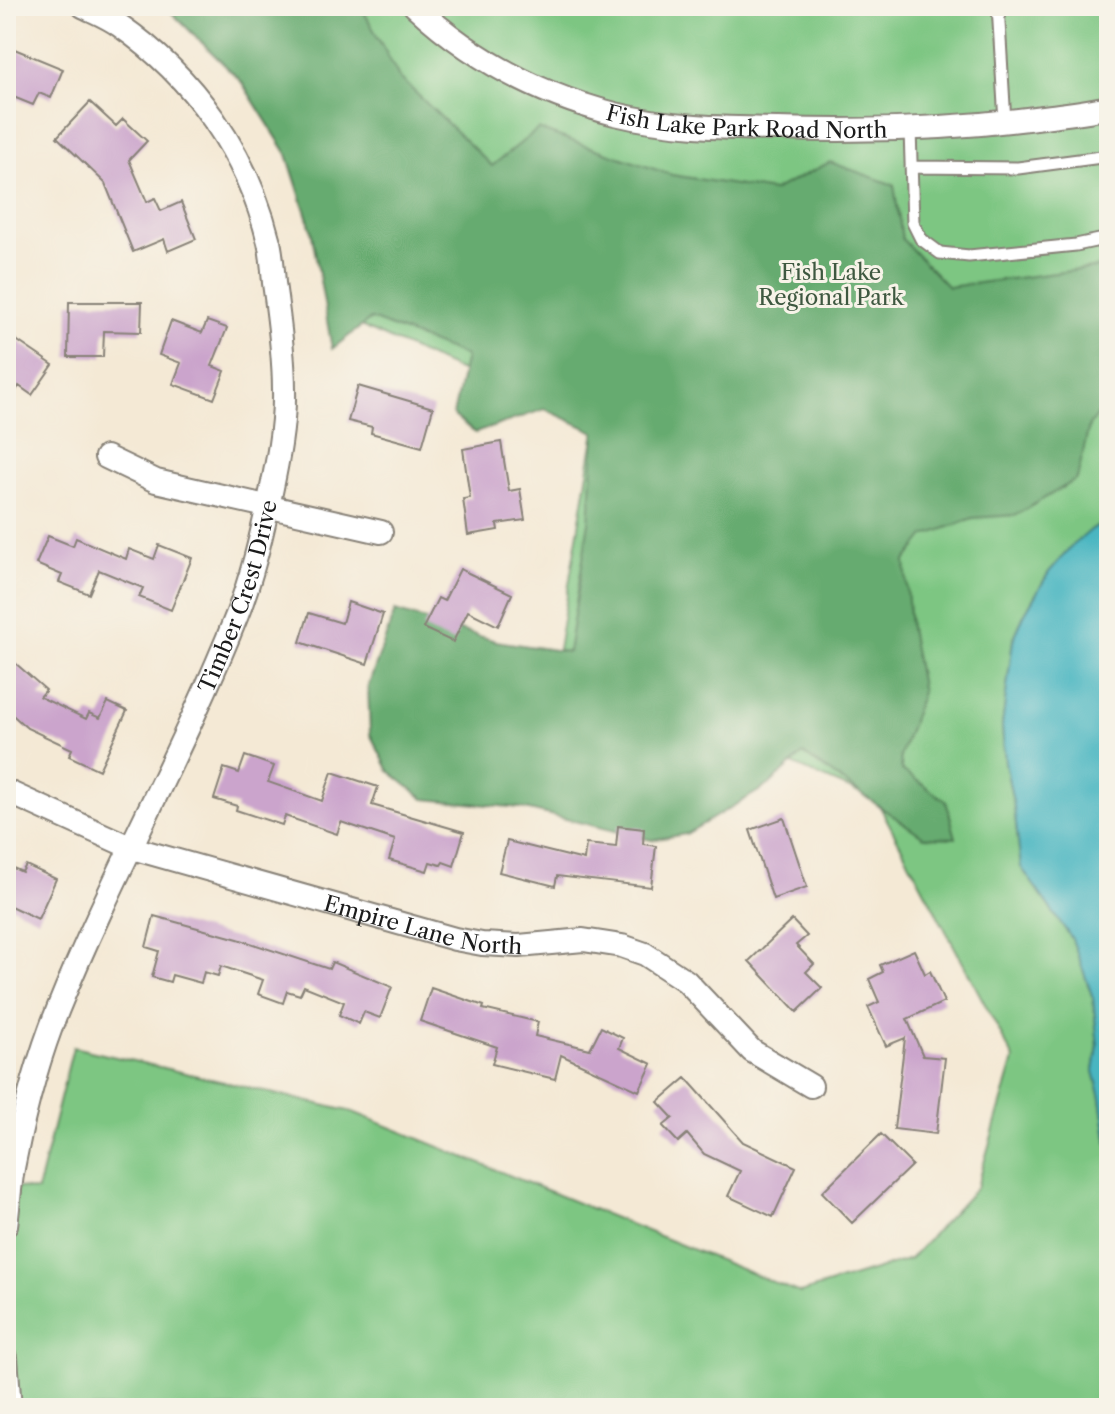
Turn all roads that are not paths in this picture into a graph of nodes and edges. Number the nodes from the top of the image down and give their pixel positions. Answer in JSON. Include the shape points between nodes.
{"nodes":[{"id":1,"x":83,"y":6,"type":"edge"},
{"id":2,"x":415,"y":6,"type":"edge"},
{"id":3,"x":998,"y":6,"type":"edge"},
{"id":4,"x":1109,"y":107,"type":"edge"},
{"id":5,"x":1005,"y":122,"type":"junction"},
{"id":6,"x":910,"y":130,"type":"junction"},
{"id":7,"x":1109,"y":156,"type":"edge"},
{"id":8,"x":911,"y":167,"type":"junction"},
{"id":9,"x":1109,"y":238,"type":"edge"},
{"id":10,"x":106,"y":457,"type":"dead end"},
{"id":11,"x":268,"y":507,"type":"junction"},
{"id":12,"x":381,"y":532,"type":"dead end"},
{"id":13,"x":6,"y":791,"type":"edge"},
{"id":14,"x":132,"y":848,"type":"junction"},
{"id":15,"x":811,"y":1086,"type":"dead end"},
{"id":16,"x":10,"y":1160,"type":"edge"},
{"id":17,"x":6,"y":1225,"type":"edge"},
{"id":18,"x":6,"y":1358,"type":"edge"},
{"id":19,"x":10,"y":1408,"type":"edge"}],
"edges":[{"from":1,"to":11,"type":"street","name":"Timber Crest Drive","via":[[116,23],[180,77],[213,116],[259,206],[270,246],[285,393]]},
{"from":2,"to":6,"type":"street","name":"Fish Lake Park Road North","via":[[470,50],[519,79],[616,114],[723,128]]},
{"from":3,"to":5,"type":"lane"},
{"from":4,"to":5,"type":"street","name":"Fish Lake Park Road North"},
{"from":5,"to":6,"type":"street","name":"Fish Lake Park Road North"},
{"from":6,"to":8,"type":"lane"},
{"from":7,"to":8,"type":"lane","via":[[1018,168]]},
{"from":8,"to":9,"type":"lane","via":[[913,223],[921,239],[940,253],[969,256]]},
{"from":10,"to":11,"type":"street","via":[[156,481]]},
{"from":11,"to":12,"type":"street"},
{"from":11,"to":14,"type":"street","name":"Timber Crest Drive","via":[[238,613]]},
{"from":13,"to":14,"type":"street","name":"Empire Lane North"},
{"from":14,"to":15,"type":"street","name":"Empire Lane North","via":[[455,939],[519,946],[583,940],[645,954],[686,981],[752,1051]]},
{"from":14,"to":16,"type":"street","name":"Timber Crest Drive","via":[[56,1013]]},
{"from":16,"to":17,"type":"street","name":"Timber Crest Drive"},
{"from":18,"to":19,"type":"street"}]}
